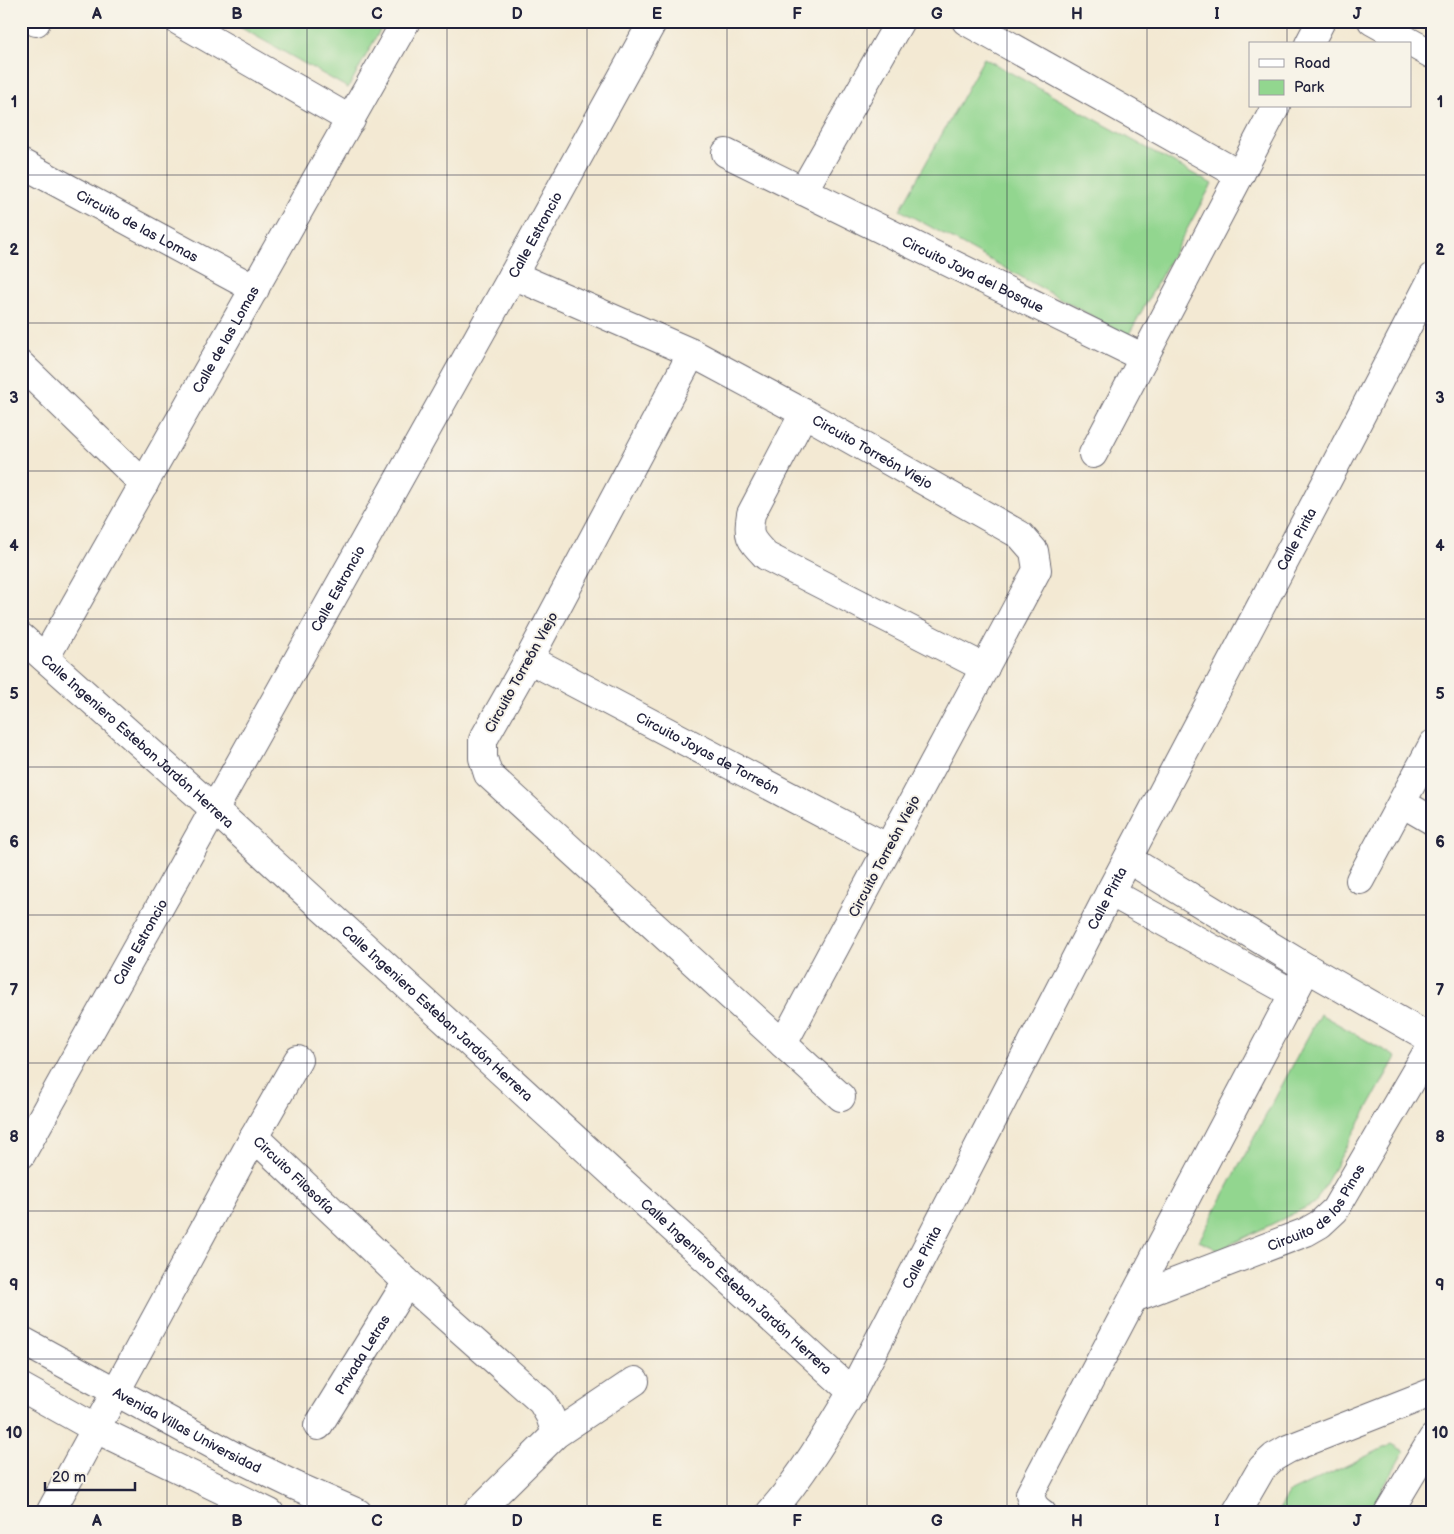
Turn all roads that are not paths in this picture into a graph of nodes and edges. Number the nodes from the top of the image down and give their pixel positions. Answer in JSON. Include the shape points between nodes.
{"nodes":[{"id":1,"x":179,"y":21,"type":"edge"},
{"id":2,"x":406,"y":21,"type":"edge"},
{"id":3,"x":653,"y":21,"type":"edge"},
{"id":4,"x":900,"y":21,"type":"edge"},
{"id":5,"x":966,"y":21,"type":"edge"},
{"id":6,"x":1321,"y":21,"type":"edge"},
{"id":7,"x":1372,"y":21,"type":"edge"},
{"id":8,"x":1310,"y":42,"type":"edge"},
{"id":9,"x":1410,"y":42,"type":"edge"},
{"id":10,"x":1412,"y":43,"type":"edge"},
{"id":11,"x":1433,"y":55,"type":"edge"},
{"id":12,"x":1275,"y":108,"type":"edge"},
{"id":13,"x":351,"y":120,"type":"junction"},
{"id":14,"x":726,"y":153,"type":"dead end"},
{"id":15,"x":21,"y":163,"type":"edge"},
{"id":16,"x":1240,"y":175,"type":"junction"},
{"id":17,"x":803,"y":191,"type":"junction"},
{"id":18,"x":513,"y":275,"type":"junction"},
{"id":19,"x":1433,"y":277,"type":"edge"},
{"id":20,"x":255,"y":289,"type":"junction"},
{"id":21,"x":692,"y":353,"type":"junction"},
{"id":22,"x":1144,"y":358,"type":"junction"},
{"id":23,"x":21,"y":365,"type":"edge"},
{"id":24,"x":804,"y":413,"type":"junction"},
{"id":25,"x":1093,"y":454,"type":"dead end"},
{"id":26,"x":144,"y":484,"type":"junction"},
{"id":27,"x":21,"y":637,"type":"edge"},
{"id":28,"x":45,"y":658,"type":"junction"},
{"id":29,"x":529,"y":659,"type":"junction"},
{"id":30,"x":985,"y":668,"type":"junction"},
{"id":31,"x":1433,"y":744,"type":"edge"},
{"id":32,"x":1402,"y":803,"type":"junction"},
{"id":33,"x":214,"y":809,"type":"junction"},
{"id":34,"x":1433,"y":821,"type":"edge"},
{"id":35,"x":888,"y":848,"type":"junction"},
{"id":36,"x":1128,"y":859,"type":"junction"},
{"id":37,"x":1360,"y":880,"type":"dead end"},
{"id":38,"x":1110,"y":892,"type":"junction"},
{"id":39,"x":1307,"y":968,"type":"junction"},
{"id":40,"x":1294,"y":994,"type":"junction"},
{"id":41,"x":1433,"y":1041,"type":"edge"},
{"id":42,"x":783,"y":1044,"type":"junction"},
{"id":43,"x":298,"y":1060,"type":"dead end"},
{"id":44,"x":841,"y":1097,"type":"dead end"},
{"id":45,"x":254,"y":1137,"type":"junction"},
{"id":46,"x":21,"y":1154,"type":"edge"},
{"id":47,"x":406,"y":1282,"type":"junction"},
{"id":48,"x":1134,"y":1298,"type":"junction"},
{"id":49,"x":21,"y":1340,"type":"edge"},
{"id":50,"x":635,"y":1381,"type":"dead end"},
{"id":51,"x":21,"y":1387,"type":"edge"},
{"id":52,"x":116,"y":1392,"type":"junction"},
{"id":53,"x":852,"y":1392,"type":"junction"},
{"id":54,"x":1433,"y":1392,"type":"edge"},
{"id":55,"x":318,"y":1426,"type":"dead end"},
{"id":56,"x":96,"y":1428,"type":"junction"},
{"id":57,"x":556,"y":1434,"type":"junction"},
{"id":58,"x":1433,"y":1438,"type":"edge"},
{"id":59,"x":50,"y":1513,"type":"edge"},
{"id":60,"x":270,"y":1513,"type":"edge"},
{"id":61,"x":358,"y":1513,"type":"edge"},
{"id":62,"x":476,"y":1513,"type":"edge"},
{"id":63,"x":770,"y":1513,"type":"edge"},
{"id":64,"x":1042,"y":1513,"type":"edge"},
{"id":65,"x":1236,"y":1513,"type":"edge"},
{"id":66,"x":1388,"y":1513,"type":"edge"}],
"edges":[{"from":1,"to":13,"type":"street"},
{"from":2,"to":13,"type":"street","name":"Calle de las Lomas"},
{"from":3,"to":18,"type":"street","name":"Calle Estroncio"},
{"from":4,"to":17,"type":"street"},
{"from":5,"to":16,"type":"street"},
{"from":6,"to":8,"type":"street"},
{"from":7,"to":9,"type":"street"},
{"from":10,"to":11,"type":"street"},
{"from":12,"to":16,"type":"street"},
{"from":13,"to":20,"type":"street","name":"Calle de las Lomas"},
{"from":14,"to":17,"type":"street","name":"Circuito Joya del Bosque"},
{"from":15,"to":20,"type":"street","name":"Circuito de las Lomas"},
{"from":16,"to":22,"type":"street"},
{"from":17,"to":22,"type":"street","name":"Circuito Joya del Bosque"},
{"from":18,"to":21,"type":"street","name":"Circuito Torreón Viejo"},
{"from":18,"to":33,"type":"street","name":"Calle Estroncio"},
{"from":19,"to":36,"type":"street","name":"Calle Pirita"},
{"from":20,"to":26,"type":"street","name":"Calle de las Lomas"},
{"from":21,"to":24,"type":"street","name":"Circuito Torreón Viejo"},
{"from":21,"to":29,"type":"street","name":"Circuito Torreón Viejo"},
{"from":22,"to":25,"type":"street"},
{"from":23,"to":26,"type":"street"},
{"from":24,"to":30,"type":"street","name":"Circuito Torreón Viejo","via":[[1020,535],[1034,551],[1036,570]]},
{"from":24,"to":30,"type":"street","name":"Circuito Torreón Viejo","via":[[751,514],[748,530],[752,542],[766,556]]},
{"from":26,"to":28,"type":"street","name":"Calle de las Lomas"},
{"from":27,"to":28,"type":"street","name":"Calle Ingeniero Esteban Jardón Herrera"},
{"from":28,"to":33,"type":"street","name":"Calle Ingeniero Esteban Jardón Herrera"},
{"from":29,"to":35,"type":"street","name":"Circuito Joyas de Torreón"},
{"from":29,"to":42,"type":"street","name":"Circuito Torreón Viejo","via":[[483,740],[483,758],[488,774]]},
{"from":30,"to":35,"type":"street","name":"Circuito Torreón Viejo"},
{"from":31,"to":32,"type":"street"},
{"from":32,"to":34,"type":"street"},
{"from":32,"to":37,"type":"street"},
{"from":33,"to":46,"type":"street","name":"Calle Estroncio"},
{"from":33,"to":53,"type":"street","name":"Calle Ingeniero Esteban Jardón Herrera"},
{"from":35,"to":42,"type":"street","name":"Circuito Torreón Viejo"},
{"from":36,"to":38,"type":"street","name":"Calle Pirita"},
{"from":36,"to":39,"type":"street","name":"Circuito de los Pinos"},
{"from":38,"to":40,"type":"street"},
{"from":38,"to":53,"type":"street","name":"Calle Pirita"},
{"from":39,"to":40,"type":"street"},
{"from":39,"to":41,"type":"street","name":"Circuito de los Pinos"},
{"from":40,"to":48,"type":"street"},
{"from":41,"to":48,"type":"street","name":"Circuito de los Pinos","via":[[1335,1210],[1320,1224]]},
{"from":42,"to":44,"type":"street","name":"Circuito Torreón Viejo"},
{"from":43,"to":45,"type":"street"},
{"from":45,"to":47,"type":"street","name":"Circuito Filosofía"},
{"from":45,"to":52,"type":"street","name":"Circuito Filosofía"},
{"from":47,"to":55,"type":"street","name":"Privada Letras"},
{"from":47,"to":57,"type":"street","name":"Circuito Filosofía","via":[[542,1402]]},
{"from":48,"to":64,"type":"street","via":[[1030,1494],[1031,1502]]},
{"from":49,"to":52,"type":"street","name":"Avenida Villas Universidad"},
{"from":50,"to":57,"type":"street"},
{"from":51,"to":56,"type":"street"},
{"from":52,"to":56,"type":"street","name":"Circuito Filosofía"},
{"from":52,"to":61,"type":"street","name":"Avenida Villas Universidad","via":[[232,1455]]},
{"from":53,"to":63,"type":"street","name":"Calle Pirita","via":[[826,1436]]},
{"from":54,"to":65,"type":"street","via":[[1274,1457],[1262,1468]]},
{"from":56,"to":59,"type":"street","name":"Circuito Filosofía"},
{"from":56,"to":60,"type":"street"},
{"from":57,"to":62,"type":"street"},
{"from":58,"to":66,"type":"street"}]}
